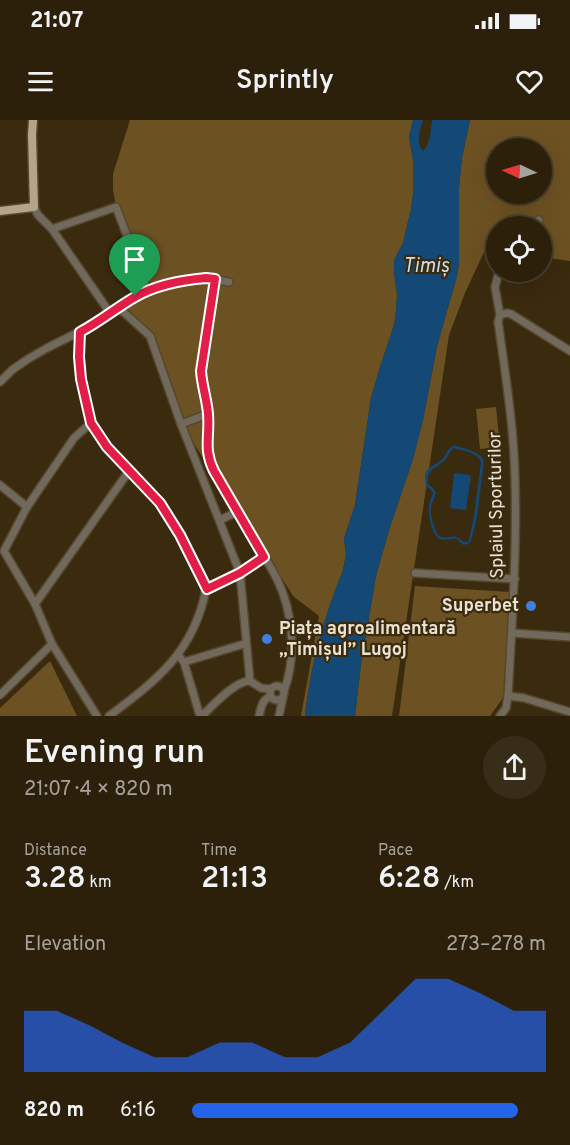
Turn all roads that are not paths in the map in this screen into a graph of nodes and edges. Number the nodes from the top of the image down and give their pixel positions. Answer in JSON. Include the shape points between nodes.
{"nodes":[{"id":1,"x":32,"y":121,"type":"edge"},
{"id":2,"x":34,"y":207,"type":"junction"},
{"id":3,"x":0,"y":211,"type":"edge"},
{"id":4,"x":52,"y":229,"type":"junction"},
{"id":5,"x":215,"y":279,"type":"junction"},
{"id":6,"x":230,"y":282,"type":"dead end"},
{"id":7,"x":496,"y":282,"type":"edge"},
{"id":8,"x":148,"y":291,"type":"junction"},
{"id":9,"x":118,"y":307,"type":"junction"},
{"id":10,"x":110,"y":313,"type":"junction"},
{"id":11,"x":501,"y":315,"type":"junction"},
{"id":12,"x":80,"y":332,"type":"junction"},
{"id":13,"x":570,"y":351,"type":"edge"},
{"id":14,"x":0,"y":382,"type":"edge"},
{"id":15,"x":208,"y":414,"type":"junction"},
{"id":16,"x":91,"y":423,"type":"junction"},
{"id":17,"x":181,"y":424,"type":"junction"},
{"id":18,"x":209,"y":460,"type":"junction"},
{"id":19,"x":197,"y":464,"type":"junction"},
{"id":20,"x":129,"y":471,"type":"junction"},
{"id":21,"x":0,"y":485,"type":"edge"},
{"id":22,"x":27,"y":507,"type":"junction"},
{"id":23,"x":237,"y":512,"type":"junction"},
{"id":24,"x":220,"y":520,"type":"junction"},
{"id":25,"x":264,"y":557,"type":"junction"},
{"id":26,"x":240,"y":573,"type":"junction"},
{"id":27,"x":415,"y":573,"type":"dead end"},
{"id":28,"x":515,"y":579,"type":"junction"},
{"id":29,"x":207,"y":589,"type":"junction"},
{"id":30,"x":34,"y":604,"type":"junction"},
{"id":31,"x":512,"y":633,"type":"junction"},
{"id":32,"x":570,"y":637,"type":"edge"},
{"id":33,"x":52,"y":644,"type":"junction"},
{"id":34,"x":244,"y":644,"type":"dead end"},
{"id":35,"x":178,"y":655,"type":"junction"},
{"id":36,"x":184,"y":662,"type":"junction"},
{"id":37,"x":250,"y":681,"type":"junction"},
{"id":38,"x":0,"y":694,"type":"edge"},
{"id":39,"x":277,"y":695,"type":"junction"},
{"id":40,"x":508,"y":696,"type":"junction"},
{"id":41,"x":570,"y":711,"type":"edge"},
{"id":42,"x":97,"y":716,"type":"edge"},
{"id":43,"x":109,"y":716,"type":"edge"},
{"id":44,"x":201,"y":716,"type":"edge"},
{"id":45,"x":259,"y":716,"type":"edge"},
{"id":46,"x":279,"y":716,"type":"edge"},
{"id":47,"x":500,"y":716,"type":"edge"}],
"edges":[{"from":1,"to":2,"type":"main road"},
{"from":2,"to":3,"type":"main road"},
{"from":2,"to":4,"type":"street"},
{"from":4,"to":8,"type":"street","via":[[116,207]]},
{"from":4,"to":10,"type":"street"},
{"from":5,"to":6,"type":"street"},
{"from":5,"to":8,"type":"street","via":[[184,281]]},
{"from":5,"to":15,"type":"street","via":[[201,371]]},
{"from":7,"to":11,"type":"street","name":"Splaiul Sporturilor"},
{"from":8,"to":9,"type":"street"},
{"from":9,"to":10,"type":"street"},
{"from":9,"to":17,"type":"street","via":[[150,336]]},
{"from":10,"to":12,"type":"street"},
{"from":11,"to":13,"type":"street","via":[[511,314]]},
{"from":11,"to":28,"type":"street","name":"Splaiul Sporturilor","via":[[498,322],[513,440]]},
{"from":12,"to":14,"type":"street","via":[[28,359]]},
{"from":12,"to":16,"type":"street","via":[[80,372]]},
{"from":15,"to":17,"type":"street"},
{"from":15,"to":18,"type":"street"},
{"from":16,"to":20,"type":"street"},
{"from":16,"to":22,"type":"street","via":[[74,438]]},
{"from":17,"to":19,"type":"street"},
{"from":18,"to":19,"type":"street"},
{"from":18,"to":23,"type":"street"},
{"from":19,"to":24,"type":"street"},
{"from":20,"to":29,"type":"street","via":[[168,516]]},
{"from":20,"to":30,"type":"street"},
{"from":21,"to":22,"type":"street"},
{"from":22,"to":30,"type":"street","via":[[4,551]]},
{"from":23,"to":24,"type":"street"},
{"from":23,"to":25,"type":"street"},
{"from":24,"to":26,"type":"street"},
{"from":25,"to":26,"type":"street"},
{"from":25,"to":39,"type":"street","via":[[283,594],[291,636],[290,668]]},
{"from":26,"to":29,"type":"street"},
{"from":26,"to":37,"type":"street"},
{"from":27,"to":28,"type":"street"},
{"from":28,"to":31,"type":"street","name":"Splaiul Sporturilor"},
{"from":29,"to":35,"type":"street","via":[[194,627]]},
{"from":30,"to":33,"type":"street"},
{"from":31,"to":32,"type":"street"},
{"from":31,"to":40,"type":"street","name":"Splaiul Sporturilor"},
{"from":33,"to":38,"type":"street"},
{"from":33,"to":42,"type":"street"},
{"from":34,"to":36,"type":"street"},
{"from":35,"to":36,"type":"street"},
{"from":35,"to":43,"type":"street","via":[[151,683]]},
{"from":36,"to":44,"type":"street"},
{"from":37,"to":39,"type":"street"},
{"from":37,"to":44,"type":"street","via":[[231,690]]},
{"from":39,"to":45,"type":"street","via":[[264,701]]},
{"from":39,"to":46,"type":"street"},
{"from":40,"to":41,"type":"street"},
{"from":40,"to":47,"type":"street","name":"Splaiul Sporturilor"}]}
